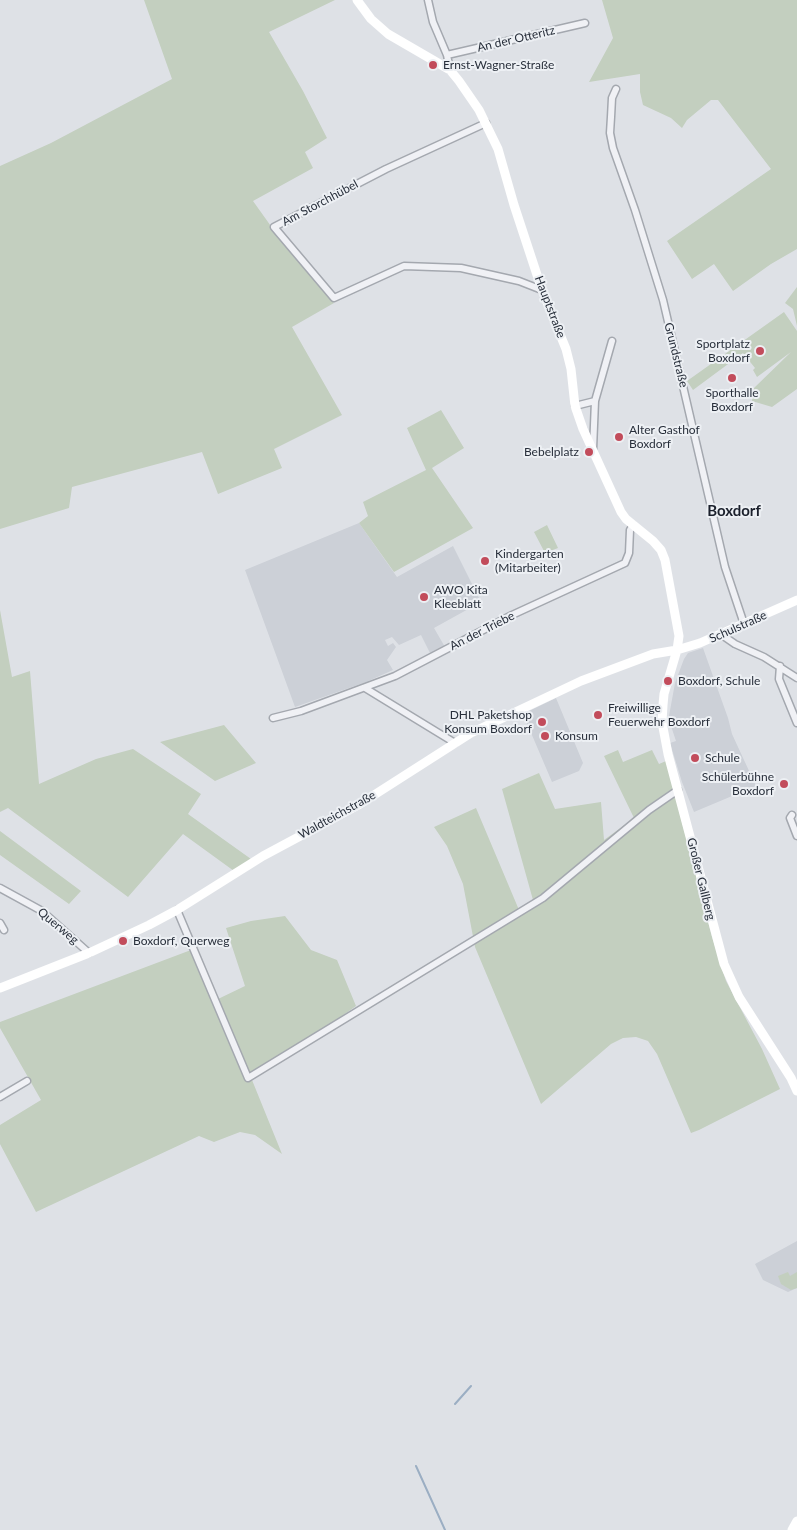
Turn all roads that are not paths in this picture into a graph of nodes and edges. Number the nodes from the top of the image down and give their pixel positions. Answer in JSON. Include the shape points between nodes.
{"nodes":[{"id":1,"x":357,"y":0,"type":"edge"},
{"id":2,"x":428,"y":0,"type":"edge"},
{"id":3,"x":585,"y":23,"type":"dead end"},
{"id":4,"x":447,"y":55,"type":"junction"},
{"id":5,"x":450,"y":70,"type":"junction"},
{"id":6,"x":616,"y":89,"type":"dead end"},
{"id":7,"x":486,"y":123,"type":"junction"},
{"id":8,"x":542,"y":290,"type":"junction"},
{"id":9,"x":612,"y":341,"type":"dead end"},
{"id":10,"x":595,"y":400,"type":"junction"},
{"id":11,"x":575,"y":406,"type":"junction"},
{"id":12,"x":593,"y":452,"type":"junction"},
{"id":13,"x":633,"y":525,"type":"junction"},
{"id":14,"x":797,"y":600,"type":"edge"},
{"id":15,"x":744,"y":624,"type":"junction"},
{"id":16,"x":722,"y":635,"type":"junction"},
{"id":17,"x":677,"y":650,"type":"junction"},
{"id":18,"x":780,"y":666,"type":"junction"},
{"id":19,"x":797,"y":678,"type":"edge"},
{"id":20,"x":367,"y":688,"type":"junction"},
{"id":21,"x":273,"y":718,"type":"dead end"},
{"id":22,"x":797,"y":723,"type":"edge"},
{"id":23,"x":455,"y":743,"type":"junction"},
{"id":24,"x":678,"y":790,"type":"junction"},
{"id":25,"x":792,"y":815,"type":"dead end"},
{"id":26,"x":797,"y":836,"type":"edge"},
{"id":27,"x":3,"y":889,"type":"edge"},
{"id":28,"x":0,"y":898,"type":"edge"},
{"id":29,"x":177,"y":910,"type":"junction"},
{"id":30,"x":0,"y":923,"type":"edge"},
{"id":31,"x":4,"y":930,"type":"dead end"},
{"id":32,"x":89,"y":953,"type":"junction"},
{"id":33,"x":0,"y":988,"type":"edge"},
{"id":34,"x":27,"y":1081,"type":"dead end"},
{"id":35,"x":797,"y":1091,"type":"edge"},
{"id":36,"x":0,"y":1097,"type":"edge"},
{"id":37,"x":797,"y":1521,"type":"edge"},
{"id":38,"x":792,"y":1530,"type":"edge"}],
"edges":[{"from":1,"to":5,"type":"street","name":"Hauptstraße","via":[[388,34]]},
{"from":2,"to":4,"type":"street"},
{"from":3,"to":4,"type":"street","name":"An der Otteritz"},
{"from":4,"to":5,"type":"street"},
{"from":5,"to":7,"type":"street","name":"Hauptstraße","via":[[471,96]]},
{"from":6,"to":15,"type":"street","name":"Grundstraße","via":[[612,98],[610,133],[613,148],[663,300],[725,567]]},
{"from":7,"to":8,"type":"street","name":"Hauptstraße","via":[[498,149]]},
{"from":7,"to":8,"type":"street","name":"Am Storchhübel","via":[[386,168],[274,227],[334,298],[404,266],[461,268],[519,281]]},
{"from":8,"to":11,"type":"street","name":"Hauptstraße","via":[[570,360]]},
{"from":9,"to":10,"type":"street"},
{"from":10,"to":11,"type":"street"},
{"from":10,"to":12,"type":"street"},
{"from":11,"to":12,"type":"street","name":"Hauptstraße"},
{"from":12,"to":13,"type":"street","name":"Hauptstraße","via":[[621,512]]},
{"from":13,"to":17,"type":"street","name":"Hauptstraße","via":[[662,550],[679,636]]},
{"from":13,"to":20,"type":"street","name":"An der Triebe","via":[[625,563]]},
{"from":14,"to":15,"type":"street","name":"Schulstraße"},
{"from":15,"to":16,"type":"street","name":"Schulstraße"},
{"from":16,"to":17,"type":"street","name":"Schulstraße"},
{"from":16,"to":18,"type":"street"},
{"from":17,"to":23,"type":"street","name":"Waldteichstraße","via":[[653,654],[581,681]]},
{"from":17,"to":24,"type":"street","name":"Großer Gallberg","via":[[664,694],[662,722]]},
{"from":18,"to":19,"type":"street"},
{"from":18,"to":22,"type":"street","via":[[779,679]]},
{"from":20,"to":21,"type":"street","name":"An der Triebe"},
{"from":20,"to":23,"type":"street"},
{"from":23,"to":29,"type":"street","name":"Waldteichstraße","via":[[360,804],[263,856]]},
{"from":24,"to":29,"type":"street","via":[[543,898],[248,1078]]},
{"from":24,"to":35,"type":"street","name":"Großer Gallberg","via":[[724,964],[739,997]]},
{"from":25,"to":26,"type":"street","via":[[790,818]]},
{"from":27,"to":28,"type":"street"},
{"from":27,"to":32,"type":"street","name":"Querweg","via":[[42,911]]},
{"from":29,"to":32,"type":"street","name":"Waldteichstraße"},
{"from":30,"to":31,"type":"street"},
{"from":32,"to":33,"type":"street","name":"Waldteichstraße"},
{"from":34,"to":36,"type":"street"},
{"from":37,"to":38,"type":"street"}]}
